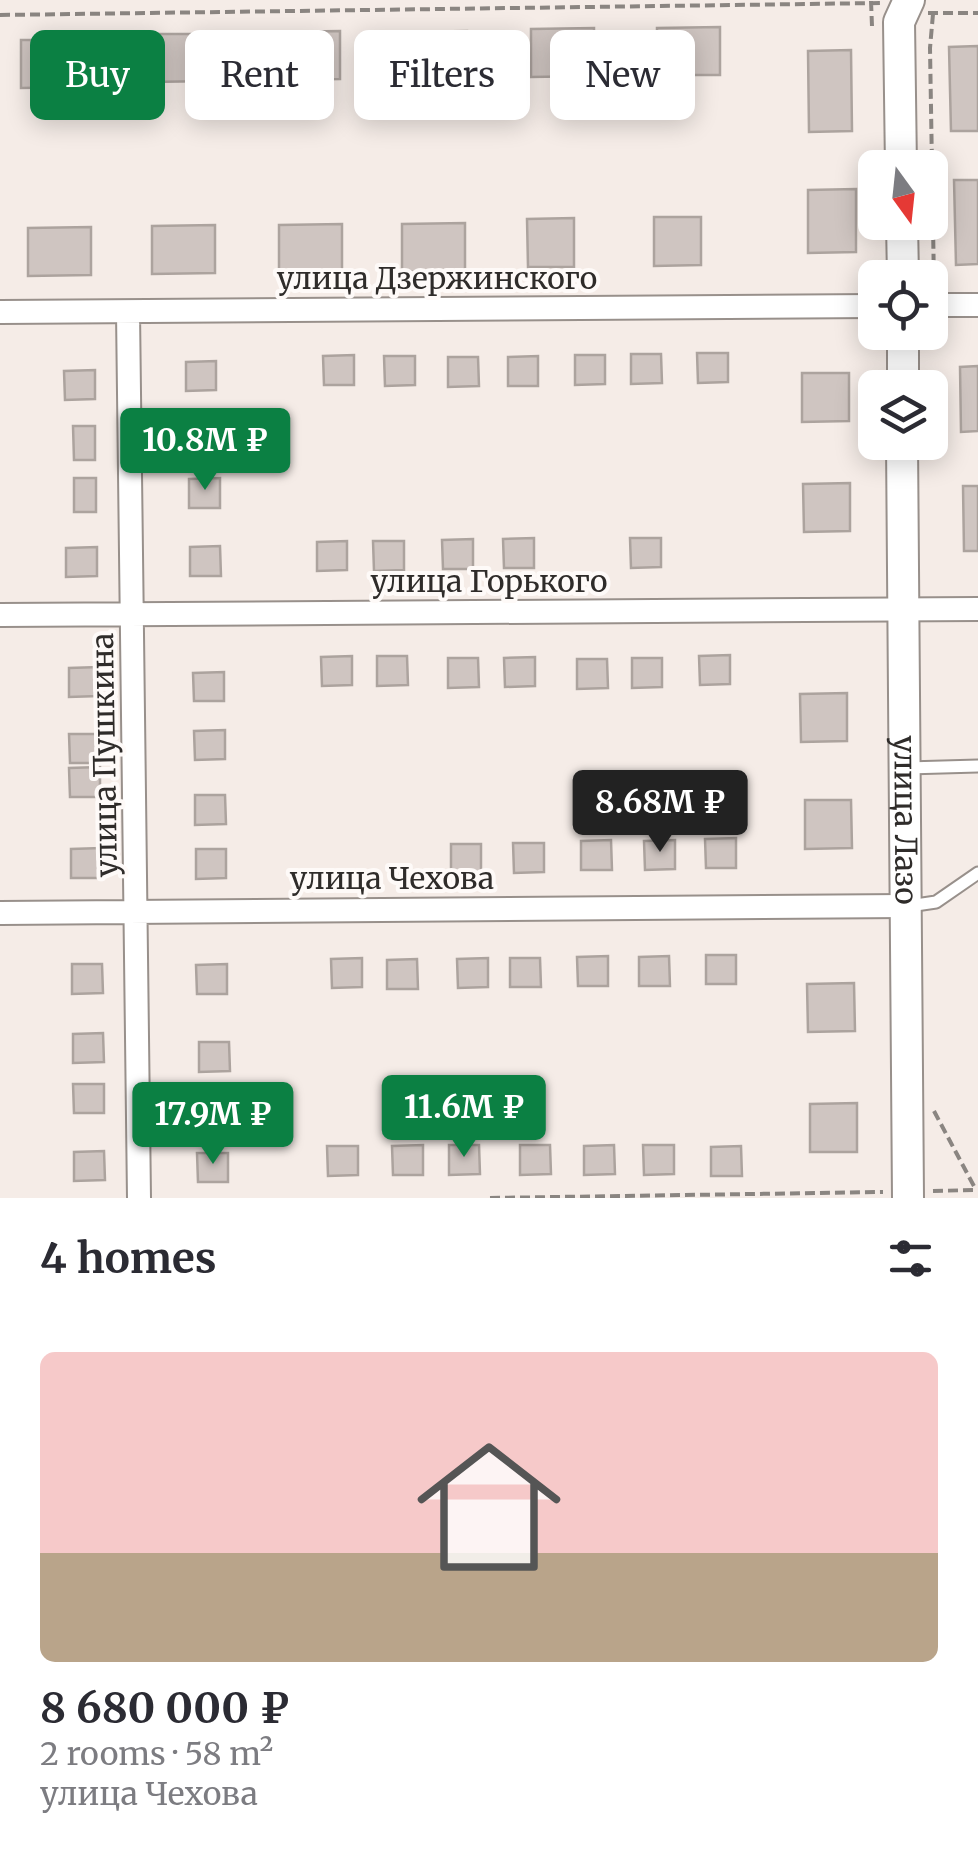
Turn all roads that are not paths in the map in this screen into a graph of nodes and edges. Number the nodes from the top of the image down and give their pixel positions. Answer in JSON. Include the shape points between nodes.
{"nodes":[{"id":1,"x":916,"y":8,"type":"edge"},
{"id":2,"x":901,"y":150,"type":"edge"},
{"id":3,"x":978,"y":304,"type":"edge"},
{"id":4,"x":948,"y":305,"type":"edge"},
{"id":5,"x":858,"y":306,"type":"edge"},
{"id":6,"x":0,"y":312,"type":"edge"},
{"id":7,"x":128,"y":312,"type":"junction"},
{"id":8,"x":902,"y":460,"type":"edge"},
{"id":9,"x":978,"y":609,"type":"edge"},
{"id":10,"x":902,"y":610,"type":"junction"},
{"id":11,"x":134,"y":613,"type":"junction"},
{"id":12,"x":0,"y":615,"type":"edge"},
{"id":13,"x":978,"y":766,"type":"edge"},
{"id":14,"x":903,"y":768,"type":"junction"},
{"id":15,"x":978,"y":874,"type":"edge"},
{"id":16,"x":905,"y":906,"type":"junction"},
{"id":17,"x":136,"y":910,"type":"junction"},
{"id":18,"x":0,"y":913,"type":"edge"},
{"id":19,"x":908,"y":1195,"type":"edge"},
{"id":20,"x":139,"y":1198,"type":"edge"}],
"edges":[{"from":1,"to":2,"type":"street","via":[[899,22]]},
{"from":3,"to":4,"type":"street"},
{"from":5,"to":7,"type":"street","name":"улица Дзержинского"},
{"from":6,"to":7,"type":"street","name":"улица Дзержинского"},
{"from":7,"to":11,"type":"street","name":"улица Пушкина"},
{"from":8,"to":10,"type":"street","name":"улица Лазо"},
{"from":9,"to":10,"type":"street","name":"улица Горького"},
{"from":10,"to":11,"type":"street","name":"улица Горького"},
{"from":10,"to":14,"type":"street","name":"улица Лазо"},
{"from":11,"to":12,"type":"street","name":"улица Горького"},
{"from":11,"to":17,"type":"street","name":"улица Пушкина"},
{"from":13,"to":14,"type":"lane"},
{"from":14,"to":16,"type":"street","name":"улица Лазо"},
{"from":15,"to":16,"type":"lane","via":[[936,902]]},
{"from":16,"to":17,"type":"street","name":"улица Чехова"},
{"from":16,"to":19,"type":"street","name":"улица Лазо"},
{"from":17,"to":18,"type":"street","name":"улица Чехова"},
{"from":17,"to":20,"type":"street","name":"улица Пушкина"}]}
